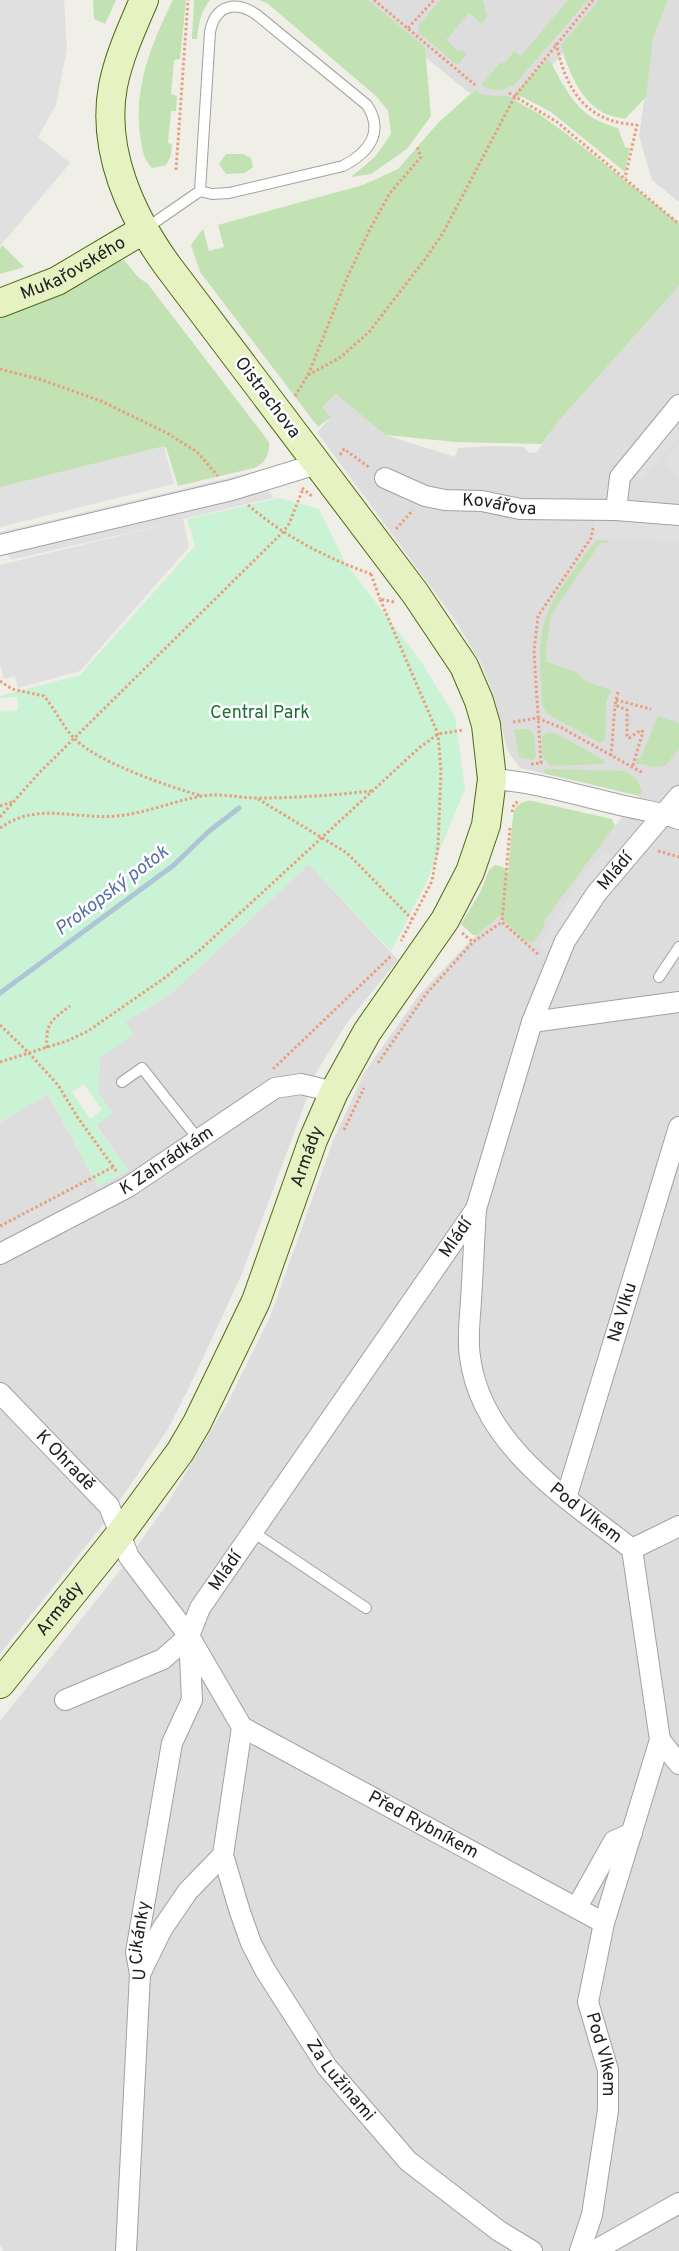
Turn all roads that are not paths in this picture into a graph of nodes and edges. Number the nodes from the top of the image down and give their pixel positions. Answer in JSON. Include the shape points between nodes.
{"nodes":[{"id":1,"x":144,"y":0,"type":"edge"},
{"id":2,"x":200,"y":191,"type":"junction"},
{"id":3,"x":143,"y":230,"type":"junction"},
{"id":4,"x":0,"y":303,"type":"edge"},
{"id":5,"x":679,"y":405,"type":"edge"},
{"id":6,"x":329,"y":460,"type":"junction"},
{"id":7,"x":385,"y":478,"type":"road end"},
{"id":8,"x":616,"y":510,"type":"junction"},
{"id":9,"x":679,"y":515,"type":"edge"},
{"id":10,"x":0,"y":545,"type":"edge"},
{"id":11,"x":492,"y":779,"type":"junction"},
{"id":12,"x":679,"y":796,"type":"edge"},
{"id":13,"x":671,"y":816,"type":"edge"},
{"id":14,"x":679,"y":947,"type":"edge"},
{"id":15,"x":659,"y":976,"type":"dead end"},
{"id":16,"x":679,"y":1002,"type":"edge"},
{"id":17,"x":532,"y":1022,"type":"junction"},
{"id":18,"x":122,"y":1082,"type":"dead end"},
{"id":19,"x":334,"y":1092,"type":"junction"},
{"id":20,"x":679,"y":1128,"type":"edge"},
{"id":21,"x":199,"y":1140,"type":"junction"},
{"id":22,"x":476,"y":1209,"type":"junction"},
{"id":23,"x":0,"y":1254,"type":"edge"},
{"id":24,"x":0,"y":1393,"type":"edge"},
{"id":25,"x":566,"y":1498,"type":"junction"},
{"id":26,"x":679,"y":1526,"type":"edge"},
{"id":27,"x":254,"y":1532,"type":"junction"},
{"id":28,"x":120,"y":1534,"type":"junction"},
{"id":29,"x":632,"y":1549,"type":"junction"},
{"id":30,"x":366,"y":1608,"type":"dead end"},
{"id":31,"x":189,"y":1636,"type":"junction"},
{"id":32,"x":0,"y":1684,"type":"edge"},
{"id":33,"x":65,"y":1700,"type":"dead end"},
{"id":34,"x":242,"y":1727,"type":"junction"},
{"id":35,"x":660,"y":1740,"type":"junction"},
{"id":36,"x":679,"y":1764,"type":"edge"},
{"id":37,"x":632,"y":1833,"type":"junction"},
{"id":38,"x":223,"y":1855,"type":"junction"},
{"id":39,"x":576,"y":1907,"type":"junction"},
{"id":40,"x":604,"y":1923,"type":"junction"},
{"id":41,"x":140,"y":1974,"type":"junction"},
{"id":42,"x":679,"y":2203,"type":"edge"},
{"id":43,"x":126,"y":2251,"type":"edge"},
{"id":44,"x":532,"y":2251,"type":"edge"},
{"id":45,"x":580,"y":2251,"type":"edge"},
{"id":46,"x":594,"y":2251,"type":"edge"}],
"edges":[{"from":1,"to":3,"type":"street","name":"Oistrachova","via":[[118,68],[111,112],[118,170]]},
{"from":2,"to":2,"type":"lane","via":[[229,193],[343,166],[358,159],[371,143],[376,127],[374,115],[367,105],[257,15],[237,5],[228,8],[217,15],[210,32]]},
{"from":2,"to":3,"type":"lane"},
{"from":3,"to":4,"type":"street","name":"Mukařovského","via":[[58,281]]},
{"from":3,"to":6,"type":"street","name":"Oistrachova","via":[[167,265]]},
{"from":5,"to":8,"type":"street","via":[[620,477]]},
{"from":6,"to":10,"type":"street","via":[[264,482]]},
{"from":6,"to":11,"type":"street","name":"Oistrachova","via":[[464,666],[486,724]]},
{"from":7,"to":8,"type":"street","name":"Kovářova","via":[[425,496],[445,500],[482,501],[520,509]]},
{"from":8,"to":9,"type":"street","name":"Kovářova"},
{"from":11,"to":13,"type":"street","via":[[524,782]]},
{"from":11,"to":19,"type":"street","name":"Armády","via":[[486,825],[470,872],[446,920],[367,1032]]},
{"from":12,"to":13,"type":"street","name":"Mládí"},
{"from":13,"to":17,"type":"street","name":"Mládí","via":[[596,894],[565,941]]},
{"from":14,"to":15,"type":"lane"},
{"from":16,"to":17,"type":"street"},
{"from":17,"to":22,"type":"street","name":"Mládí"},
{"from":18,"to":21,"type":"lane","via":[[142,1068]]},
{"from":19,"to":21,"type":"street","name":"K Zahrádkám","via":[[301,1084],[275,1088]]},
{"from":19,"to":28,"type":"street","name":"Armády","via":[[313,1140],[256,1301],[223,1370],[180,1452]]},
{"from":20,"to":25,"type":"street","name":"Na Vlku"},
{"from":21,"to":23,"type":"street","name":"K Zahrádkám","via":[[128,1187]]},
{"from":22,"to":25,"type":"street","name":"Pod Vlkem","via":[[468,1342],[472,1373],[507,1443]]},
{"from":22,"to":27,"type":"street","name":"Mládí"},
{"from":24,"to":28,"type":"street","name":"K Ohradě","via":[[109,1506]]},
{"from":25,"to":29,"type":"street","name":"Pod Vlkem"},
{"from":26,"to":29,"type":"street"},
{"from":27,"to":30,"type":"lane"},
{"from":27,"to":31,"type":"street","name":"Mládí","via":[[200,1608]]},
{"from":28,"to":31,"type":"street","via":[[129,1557]]},
{"from":28,"to":32,"type":"street","name":"Armády"},
{"from":29,"to":35,"type":"street","name":"Pod Vlkem"},
{"from":31,"to":33,"type":"street","via":[[163,1659]]},
{"from":31,"to":34,"type":"street"},
{"from":31,"to":41,"type":"street","name":"U Cikánky","via":[[192,1700],[172,1743],[136,1952]]},
{"from":34,"to":38,"type":"street","name":"Za Lužinami"},
{"from":34,"to":39,"type":"street","name":"Před Rybníkem"},
{"from":35,"to":36,"type":"street"},
{"from":35,"to":37,"type":"street","name":"Pod Vlkem"},
{"from":37,"to":39,"type":"street","via":[[614,1841]]},
{"from":37,"to":40,"type":"street","name":"Pod Vlkem"},
{"from":38,"to":41,"type":"street","via":[[188,1891],[162,1929]]},
{"from":38,"to":44,"type":"street","name":"Za Lužinami","via":[[251,1943],[327,2067],[408,2161],[499,2231]]},
{"from":39,"to":40,"type":"street","name":"Před Rybníkem"},
{"from":40,"to":45,"type":"street","name":"Pod Vlkem","via":[[588,2002],[608,2070],[608,2110],[592,2215]]},
{"from":41,"to":43,"type":"street","name":"U Cikánky"},
{"from":42,"to":46,"type":"street"}]}
